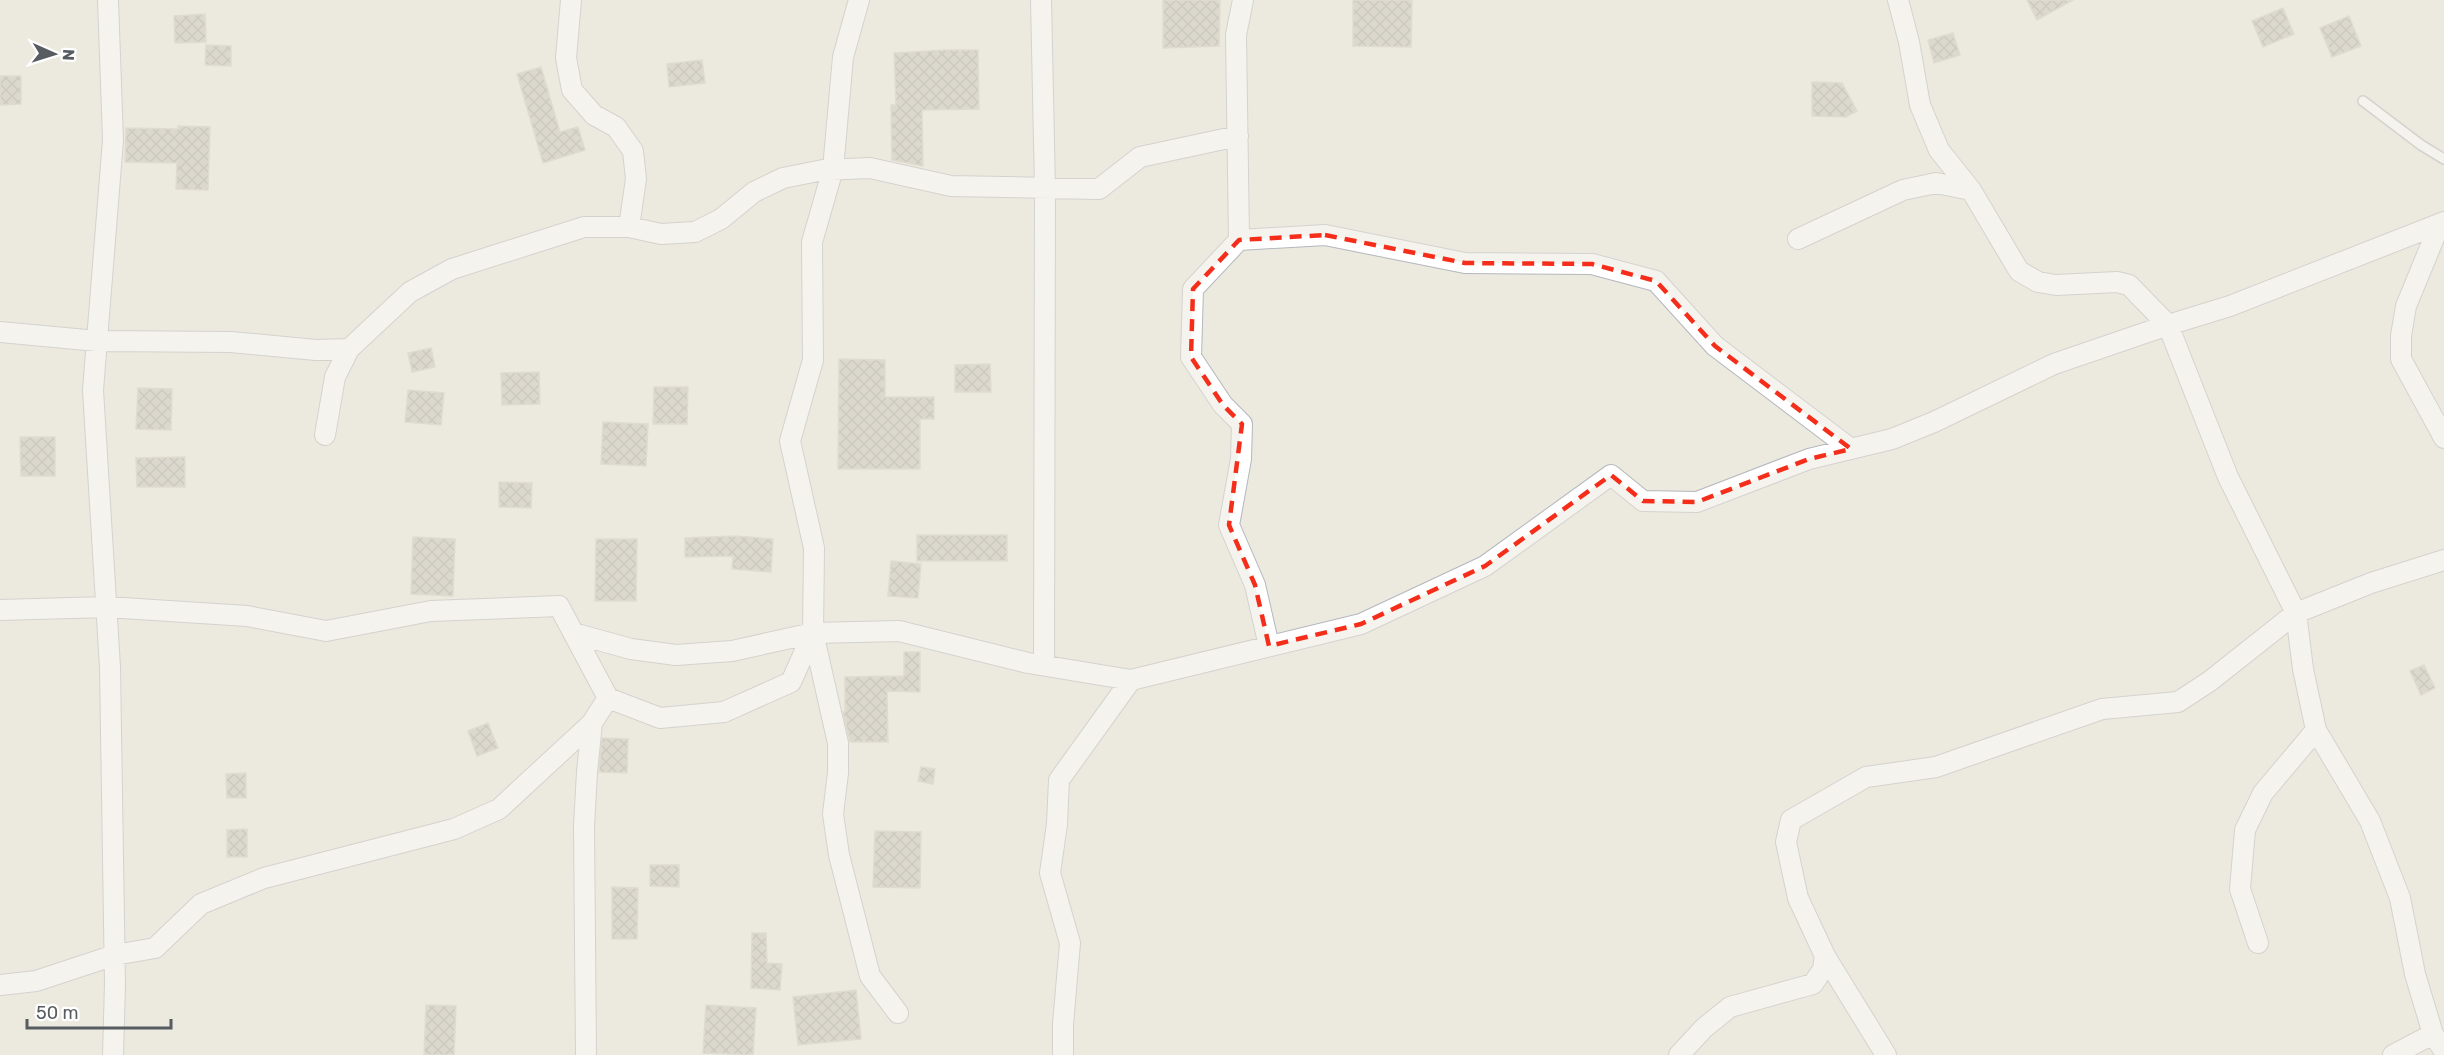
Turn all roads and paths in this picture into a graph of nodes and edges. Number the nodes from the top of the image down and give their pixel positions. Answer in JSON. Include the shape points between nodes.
{"nodes":[{"id":1,"x":108,"y":0,"type":"edge"},
{"id":2,"x":571,"y":0,"type":"edge"},
{"id":3,"x":859,"y":0,"type":"edge"},
{"id":4,"x":1041,"y":0,"type":"edge"},
{"id":5,"x":1243,"y":0,"type":"edge"},
{"id":6,"x":1898,"y":0,"type":"edge"},
{"id":7,"x":2363,"y":101,"type":"dead end"},
{"id":8,"x":1238,"y":136,"type":"junction"},
{"id":9,"x":2444,"y":159,"type":"edge"},
{"id":10,"x":833,"y":169,"type":"junction"},
{"id":11,"x":1045,"y":188,"type":"junction"},
{"id":12,"x":1971,"y":190,"type":"junction"},
{"id":13,"x":2442,"y":224,"type":"edge"},
{"id":14,"x":629,"y":227,"type":"junction"},
{"id":15,"x":1798,"y":239,"type":"dead end"},
{"id":16,"x":1239,"y":240,"type":"junction"},
{"id":17,"x":2168,"y":325,"type":"junction"},
{"id":18,"x":0,"y":332,"type":"edge"},
{"id":19,"x":97,"y":341,"type":"junction"},
{"id":20,"x":349,"y":349,"type":"junction"},
{"id":21,"x":325,"y":435,"type":"dead end"},
{"id":22,"x":2444,"y":438,"type":"edge"},
{"id":23,"x":1851,"y":448,"type":"junction"},
{"id":24,"x":2444,"y":560,"type":"edge"},
{"id":25,"x":107,"y":607,"type":"junction"},
{"id":26,"x":0,"y":610,"type":"edge"},
{"id":27,"x":2296,"y":613,"type":"junction"},
{"id":28,"x":573,"y":633,"type":"junction"},
{"id":29,"x":813,"y":633,"type":"junction"},
{"id":30,"x":1269,"y":646,"type":"junction"},
{"id":31,"x":1044,"y":665,"type":"junction"},
{"id":32,"x":1131,"y":680,"type":"junction"},
{"id":33,"x":608,"y":698,"type":"junction"},
{"id":34,"x":592,"y":723,"type":"junction"},
{"id":35,"x":2316,"y":730,"type":"junction"},
{"id":36,"x":2258,"y":943,"type":"dead end"},
{"id":37,"x":115,"y":956,"type":"junction"},
{"id":38,"x":1825,"y":957,"type":"junction"},
{"id":39,"x":0,"y":985,"type":"edge"},
{"id":40,"x":898,"y":1013,"type":"dead end"},
{"id":41,"x":2433,"y":1034,"type":"junction"},
{"id":42,"x":2444,"y":1051,"type":"edge"},
{"id":43,"x":113,"y":1055,"type":"edge"},
{"id":44,"x":586,"y":1055,"type":"edge"},
{"id":45,"x":1063,"y":1055,"type":"edge"},
{"id":46,"x":1679,"y":1055,"type":"edge"},
{"id":47,"x":1886,"y":1055,"type":"edge"},
{"id":48,"x":2393,"y":1055,"type":"edge"}],
"edges":[{"from":1,"to":19,"type":"street","via":[[113,140]]},
{"from":2,"to":14,"type":"street","via":[[566,58],[572,90],[594,115],[616,127],[633,152],[636,179]]},
{"from":3,"to":10,"type":"street","via":[[843,57]]},
{"from":4,"to":11,"type":"street"},
{"from":5,"to":8,"type":"street","via":[[1236,35]]},
{"from":6,"to":12,"type":"street","via":[[1910,42],[1920,105],[1939,150]]},
{"from":7,"to":9,"type":"lane"},
{"from":8,"to":11,"type":"street","via":[[1140,157],[1099,189]]},
{"from":8,"to":16,"type":"street"},
{"from":10,"to":11,"type":"street","via":[[870,168],[951,186]]},
{"from":10,"to":14,"type":"street","via":[[783,178],[754,192],[721,219],[695,232],[662,234]]},
{"from":10,"to":29,"type":"street","via":[[812,242],[813,360],[790,441],[814,548]]},
{"from":11,"to":31,"type":"street"},
{"from":12,"to":15,"type":"street","via":[[1936,183],[1903,190]]},
{"from":12,"to":17,"type":"street","via":[[2019,271],[2038,282],[2056,285],[2129,285]]},
{"from":13,"to":17,"type":"street","via":[[2229,306]]},
{"from":13,"to":22,"type":"street","via":[[2406,306],[2401,359]]},
{"from":14,"to":20,"type":"street","via":[[584,227],[452,269],[410,292]]},
{"from":16,"to":23,"type":"street","via":[[1325,235],[1465,263],[1592,264],[1656,281],[1715,346]]},
{"from":16,"to":30,"type":"street","via":[[1193,289],[1191,357],[1223,405],[1242,424],[1241,459],[1229,525],[1255,585]]},
{"from":17,"to":23,"type":"street","via":[[2054,364],[1893,439]]},
{"from":17,"to":27,"type":"street","via":[[2228,477]]},
{"from":18,"to":19,"type":"street"},
{"from":19,"to":20,"type":"street","via":[[231,342]]},
{"from":19,"to":25,"type":"street","via":[[93,390]]},
{"from":20,"to":21,"type":"street","via":[[334,377]]},
{"from":23,"to":30,"type":"street","via":[[1809,459],[1697,502],[1643,501],[1611,475],[1485,566],[1361,624]]},
{"from":24,"to":27,"type":"street"},
{"from":25,"to":26,"type":"street"},
{"from":25,"to":28,"type":"street","via":[[247,616],[326,631],[431,611],[559,606]]},
{"from":25,"to":37,"type":"street"},
{"from":27,"to":35,"type":"street"},
{"from":27,"to":38,"type":"street","via":[[2178,702],[2102,709],[1936,766],[1866,777],[1791,820],[1786,842],[1798,898]]},
{"from":28,"to":29,"type":"street","via":[[631,649],[676,655],[732,651]]},
{"from":28,"to":33,"type":"street"},
{"from":29,"to":31,"type":"street","via":[[899,631]]},
{"from":29,"to":33,"type":"street","via":[[790,682],[724,712],[660,718]]},
{"from":29,"to":40,"type":"street","via":[[838,742],[833,814],[839,855],[870,975]]},
{"from":30,"to":32,"type":"street"},
{"from":31,"to":32,"type":"street"},
{"from":32,"to":45,"type":"street","via":[[1059,780],[1050,873],[1070,943]]},
{"from":33,"to":34,"type":"street"},
{"from":34,"to":37,"type":"street","via":[[499,809],[454,829],[264,878],[201,904],[155,948]]},
{"from":34,"to":44,"type":"street","via":[[584,826]]},
{"from":35,"to":36,"type":"street","via":[[2263,793],[2245,830],[2240,889]]},
{"from":35,"to":41,"type":"street","via":[[2370,821],[2400,898],[2415,974]]},
{"from":37,"to":39,"type":"street","via":[[36,981]]},
{"from":37,"to":43,"type":"street"},
{"from":38,"to":46,"type":"street","via":[[1823,969],[1813,984],[1730,1007]]},
{"from":38,"to":47,"type":"street"},
{"from":41,"to":42,"type":"street"},
{"from":41,"to":48,"type":"street"}]}
